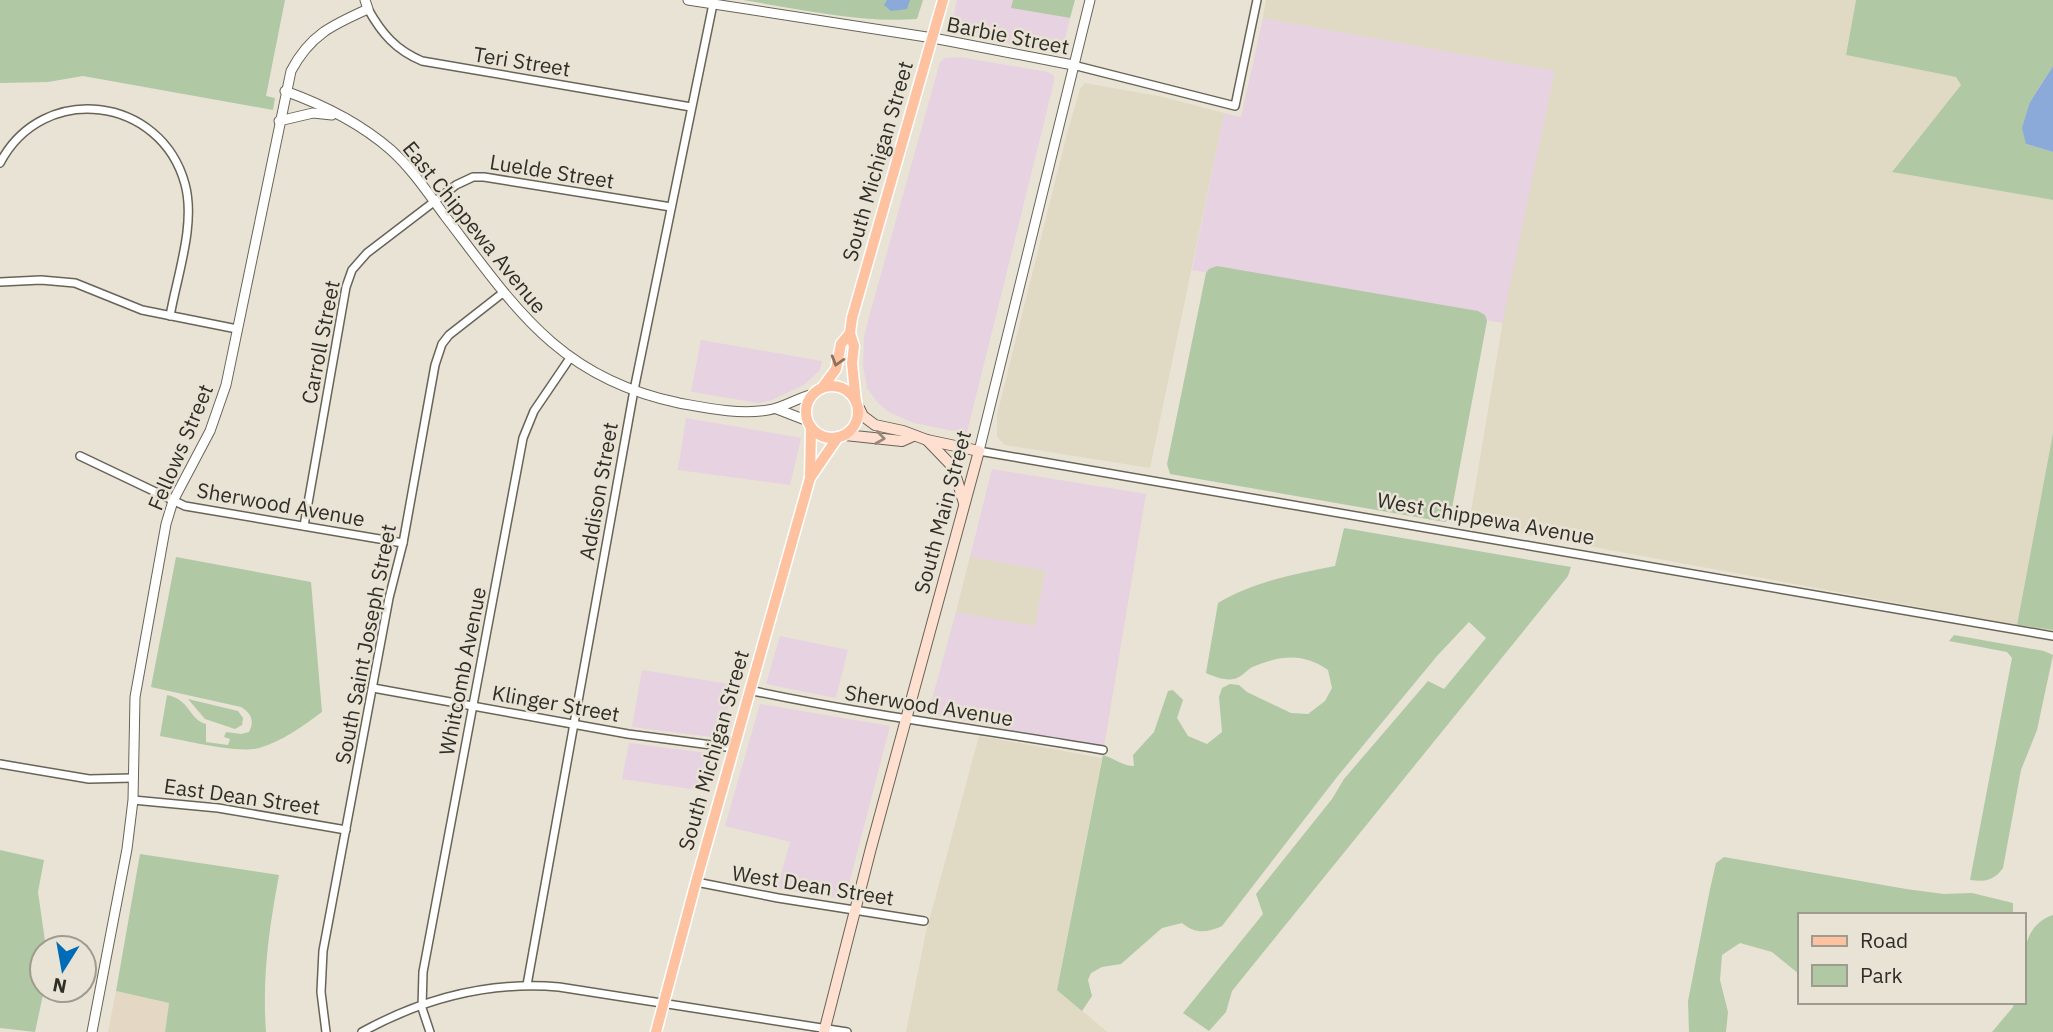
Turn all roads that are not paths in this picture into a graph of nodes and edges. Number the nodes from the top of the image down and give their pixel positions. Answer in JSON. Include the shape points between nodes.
{"nodes":[{"id":1,"x":688,"y":0,"type":"edge"},
{"id":2,"x":943,"y":0,"type":"edge"},
{"id":3,"x":1090,"y":0,"type":"edge"},
{"id":4,"x":1257,"y":0,"type":"edge"},
{"id":5,"x":713,"y":4,"type":"junction"},
{"id":6,"x":367,"y":5,"type":"edge"},
{"id":7,"x":933,"y":38,"type":"junction"},
{"id":8,"x":1073,"y":65,"type":"junction"},
{"id":9,"x":285,"y":91,"type":"junction"},
{"id":10,"x":691,"y":107,"type":"junction"},
{"id":11,"x":344,"y":117,"type":"junction"},
{"id":12,"x":279,"y":121,"type":"junction"},
{"id":13,"x":0,"y":163,"type":"edge"},
{"id":14,"x":434,"y":201,"type":"junction"},
{"id":15,"x":671,"y":208,"type":"junction"},
{"id":16,"x":0,"y":282,"type":"edge"},
{"id":17,"x":504,"y":292,"type":"junction"},
{"id":18,"x":170,"y":316,"type":"junction"},
{"id":19,"x":237,"y":329,"type":"junction"},
{"id":20,"x":850,"y":333,"type":"junction"},
{"id":21,"x":570,"y":358,"type":"junction"},
{"id":22,"x":634,"y":390,"type":"junction"},
{"id":23,"x":817,"y":391,"type":"junction"},
{"id":24,"x":857,"y":405,"type":"junction"},
{"id":25,"x":777,"y":408,"type":"junction"},
{"id":26,"x":810,"y":424,"type":"junction"},
{"id":27,"x":841,"y":436,"type":"junction"},
{"id":28,"x":913,"y":436,"type":"junction"},
{"id":29,"x":927,"y":440,"type":"junction"},
{"id":30,"x":979,"y":451,"type":"junction"},
{"id":31,"x":80,"y":456,"type":"dead end"},
{"id":32,"x":810,"y":478,"type":"junction"},
{"id":33,"x":173,"y":501,"type":"junction"},
{"id":34,"x":965,"y":507,"type":"junction"},
{"id":35,"x":304,"y":526,"type":"junction"},
{"id":36,"x":403,"y":542,"type":"junction"},
{"id":37,"x":2053,"y":636,"type":"edge"},
{"id":38,"x":373,"y":688,"type":"junction"},
{"id":39,"x":750,"y":690,"type":"junction"},
{"id":40,"x":474,"y":706,"type":"junction"},
{"id":41,"x":906,"y":717,"type":"junction"},
{"id":42,"x":574,"y":725,"type":"junction"},
{"id":43,"x":734,"y":748,"type":"junction"},
{"id":44,"x":1103,"y":750,"type":"dead end"},
{"id":45,"x":0,"y":764,"type":"edge"},
{"id":46,"x":133,"y":778,"type":"junction"},
{"id":47,"x":133,"y":800,"type":"junction"},
{"id":48,"x":346,"y":830,"type":"junction"},
{"id":49,"x":696,"y":882,"type":"junction"},
{"id":50,"x":856,"y":911,"type":"junction"},
{"id":51,"x":924,"y":921,"type":"dead end"},
{"id":52,"x":527,"y":985,"type":"junction"},
{"id":53,"x":422,"y":1003,"type":"junction"},
{"id":54,"x":663,"y":1004,"type":"junction"},
{"id":55,"x":824,"y":1030,"type":"edge"},
{"id":56,"x":92,"y":1032,"type":"edge"},
{"id":57,"x":326,"y":1032,"type":"edge"},
{"id":58,"x":362,"y":1032,"type":"edge"},
{"id":59,"x":430,"y":1032,"type":"edge"},
{"id":60,"x":656,"y":1032,"type":"edge"},
{"id":61,"x":848,"y":1032,"type":"edge"}],
"edges":[{"from":1,"to":5,"type":"street","name":"Barbie Street"},
{"from":2,"to":7,"type":"main road","name":"South Michigan Street"},
{"from":3,"to":8,"type":"street","name":"South Main Street"},
{"from":4,"to":8,"type":"street","name":"Barbie Street","via":[[1235,106]]},
{"from":5,"to":7,"type":"street","name":"Barbie Street"},
{"from":5,"to":10,"type":"street","name":"Addison Street"},
{"from":6,"to":9,"type":"street","name":"Fellows Street","via":[[320,33],[296,61]]},
{"from":6,"to":10,"type":"street","name":"Teri Street","via":[[387,39],[422,61]]},
{"from":7,"to":8,"type":"street","name":"Barbie Street"},
{"from":7,"to":20,"type":"main road","name":"South Michigan Street"},
{"from":8,"to":30,"type":"street","name":"South Main Street"},
{"from":9,"to":11,"type":"street","name":"East Chippewa Avenue"},
{"from":9,"to":12,"type":"street","name":"Fellows Street"},
{"from":10,"to":15,"type":"street","name":"Addison Street"},
{"from":11,"to":12,"type":"street","name":"East Chippewa Avenue","via":[[313,113]]},
{"from":11,"to":14,"type":"street","name":"East Chippewa Avenue","via":[[397,156]]},
{"from":12,"to":19,"type":"street","name":"Fellows Street"},
{"from":13,"to":18,"type":"street","via":[[33,125],[72,109],[123,115],[158,137],[176,159],[188,201],[188,225]]},
{"from":14,"to":15,"type":"street","name":"Luelde Street","via":[[465,180],[484,177]]},
{"from":14,"to":17,"type":"street","name":"East Chippewa Avenue"},
{"from":14,"to":35,"type":"street","name":"Carroll Street","via":[[352,270]]},
{"from":15,"to":22,"type":"street","name":"Addison Street"},
{"from":16,"to":18,"type":"street","via":[[75,283],[130,306]]},
{"from":17,"to":21,"type":"street","name":"East Chippewa Avenue","via":[[530,324]]},
{"from":17,"to":36,"type":"street","name":"South Saint Joseph Street","via":[[459,325],[442,344]]},
{"from":18,"to":19,"type":"street"},
{"from":19,"to":33,"type":"street","name":"Fellows Street","via":[[219,407]]},
{"from":20,"to":23,"type":"main road","name":"South Michigan Street","one_way":true,"via":[[841,344],[836,369]]},
{"from":20,"to":24,"type":"main road","name":"South Michigan Street"},
{"from":21,"to":22,"type":"street","name":"East Chippewa Avenue"},
{"from":21,"to":40,"type":"street","name":"Whitcomb Avenue","via":[[526,427]]},
{"from":22,"to":25,"type":"street","name":"East Chippewa Avenue","via":[[711,408],[747,412]]},
{"from":22,"to":42,"type":"street","name":"Addison Street"},
{"from":23,"to":24,"type":"main road","via":[[837,386]]},
{"from":23,"to":25,"type":"street","name":"East Chippewa Avenue"},
{"from":23,"to":26,"type":"main road","via":[[807,407]]},
{"from":24,"to":27,"type":"main road","via":[[856,422]]},
{"from":24,"to":28,"type":"main road","name":"West Chippewa Avenue","via":[[875,425]]},
{"from":25,"to":26,"type":"street","name":"East Chippewa Avenue"},
{"from":26,"to":27,"type":"main road","via":[[823,436]]},
{"from":26,"to":32,"type":"main road","name":"South Michigan Street"},
{"from":27,"to":28,"type":"main road","name":"West Chippewa Avenue","one_way":true,"via":[[902,442]]},
{"from":27,"to":32,"type":"main road","name":"South Michigan Street"},
{"from":28,"to":29,"type":"main road","name":"West Chippewa Avenue"},
{"from":29,"to":30,"type":"main road","name":"West Chippewa Avenue"},
{"from":29,"to":34,"type":"main road","via":[[953,467]]},
{"from":30,"to":34,"type":"main road","name":"South Main Street"},
{"from":30,"to":37,"type":"street","name":"West Chippewa Avenue"},
{"from":31,"to":33,"type":"street","name":"Sherwood Avenue"},
{"from":32,"to":39,"type":"main road","name":"South Michigan Street"},
{"from":33,"to":35,"type":"street","name":"Sherwood Avenue"},
{"from":33,"to":46,"type":"street","name":"Fellows Street","via":[[135,697]]},
{"from":34,"to":41,"type":"main road","name":"South Main Street"},
{"from":35,"to":36,"type":"street","name":"Sherwood Avenue"},
{"from":36,"to":38,"type":"street","name":"South Saint Joseph Street"},
{"from":38,"to":40,"type":"street","name":"Klinger Street"},
{"from":38,"to":48,"type":"street","name":"South Saint Joseph Street"},
{"from":39,"to":41,"type":"street","name":"Sherwood Avenue"},
{"from":39,"to":43,"type":"main road","name":"South Michigan Street"},
{"from":40,"to":42,"type":"street","name":"Klinger Street"},
{"from":40,"to":53,"type":"street","name":"Whitcomb Avenue","via":[[423,972]]},
{"from":41,"to":44,"type":"street","name":"Sherwood Avenue"},
{"from":41,"to":50,"type":"main road","name":"South Main Street"},
{"from":42,"to":43,"type":"street","name":"Klinger Street"},
{"from":42,"to":52,"type":"street","name":"Addison Street"},
{"from":43,"to":49,"type":"main road","name":"South Michigan Street"},
{"from":45,"to":46,"type":"street","via":[[89,779]]},
{"from":46,"to":47,"type":"street","name":"Fellows Street"},
{"from":47,"to":48,"type":"street","name":"East Dean Street","via":[[218,808]]},
{"from":47,"to":56,"type":"street","name":"Fellows Street"},
{"from":48,"to":57,"type":"street","name":"South Saint Joseph Street","via":[[321,971]]},
{"from":49,"to":50,"type":"street","name":"West Dean Street"},
{"from":49,"to":54,"type":"main road","name":"South Michigan Street"},
{"from":50,"to":51,"type":"street","name":"West Dean Street"},
{"from":50,"to":55,"type":"main road","name":"South Main Street"},
{"from":52,"to":53,"type":"street"},
{"from":52,"to":54,"type":"street"},
{"from":53,"to":58,"type":"street"},
{"from":53,"to":59,"type":"street","name":"Whitcomb Avenue"},
{"from":54,"to":55,"type":"street"},
{"from":54,"to":60,"type":"main road","name":"South Michigan Street"},
{"from":55,"to":61,"type":"street"}]}
